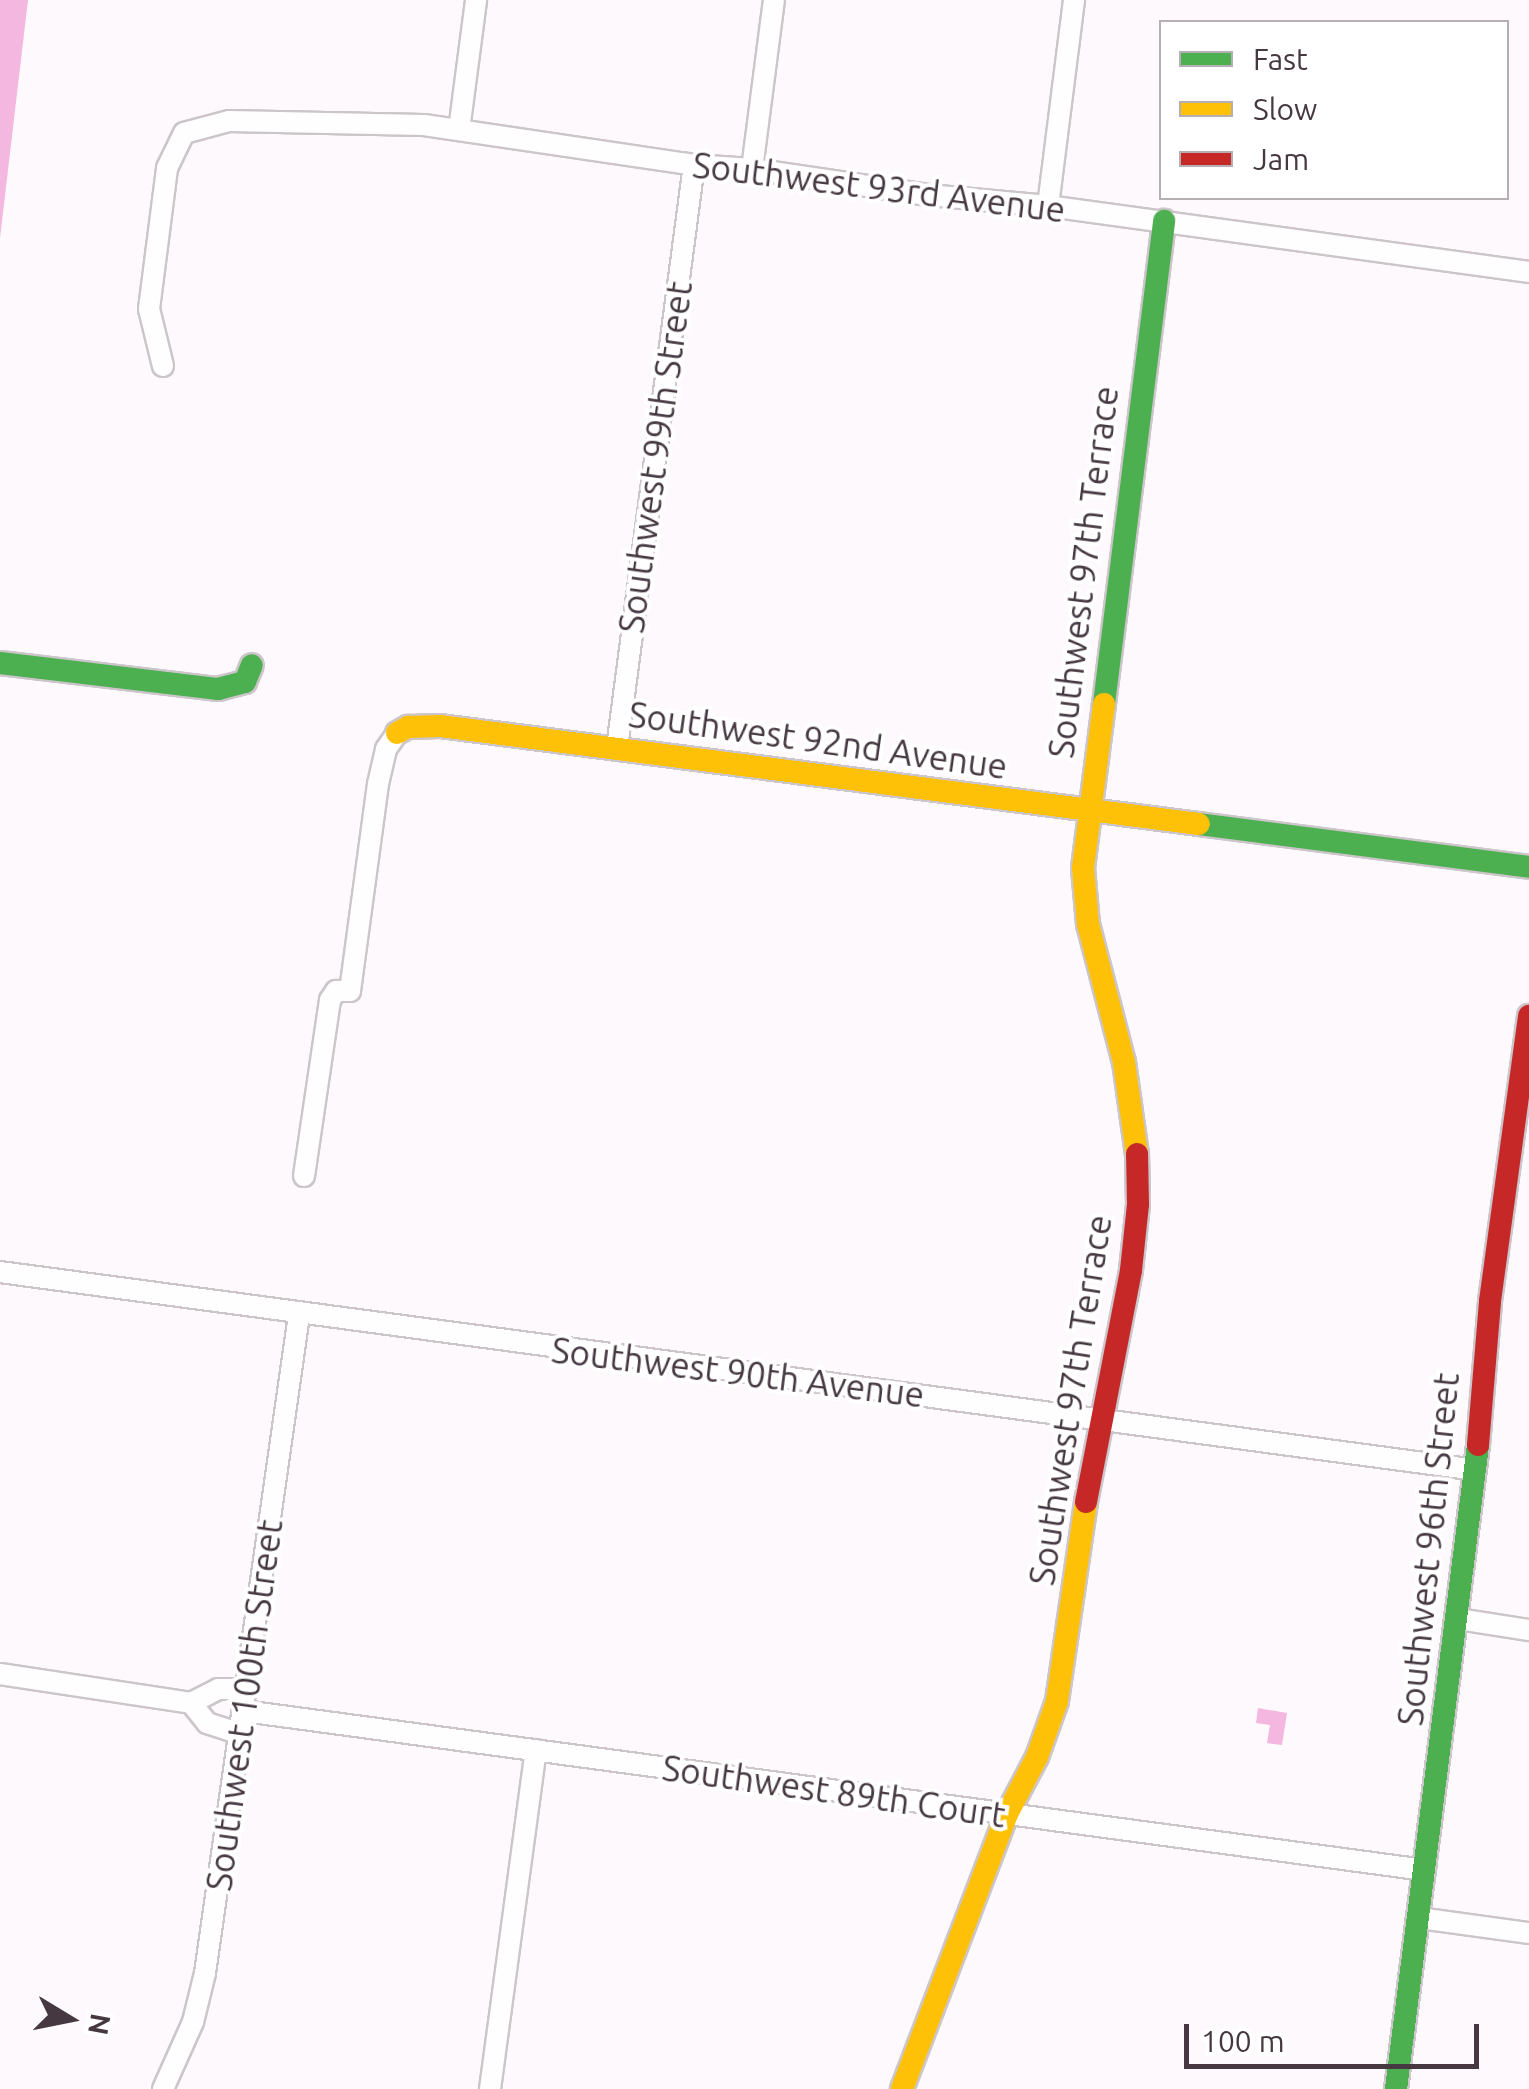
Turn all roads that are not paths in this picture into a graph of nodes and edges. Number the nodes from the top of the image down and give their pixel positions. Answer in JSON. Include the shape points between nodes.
{"nodes":[{"id":1,"x":476,"y":0,"type":"edge"},
{"id":2,"x":774,"y":0,"type":"edge"},
{"id":3,"x":1074,"y":0,"type":"edge"},
{"id":4,"x":458,"y":130,"type":"junction"},
{"id":5,"x":694,"y":166,"type":"junction"},
{"id":6,"x":752,"y":168,"type":"junction"},
{"id":7,"x":1048,"y":206,"type":"junction"},
{"id":8,"x":1164,"y":222,"type":"junction"},
{"id":9,"x":1529,"y":272,"type":"edge"},
{"id":10,"x":163,"y":366,"type":"dead end"},
{"id":11,"x":0,"y":664,"type":"edge"},
{"id":12,"x":252,"y":665,"type":"dead end"},
{"id":13,"x":397,"y":732,"type":"joint"},
{"id":14,"x":617,"y":748,"type":"junction"},
{"id":15,"x":1088,"y":810,"type":"junction"},
{"id":16,"x":1529,"y":867,"type":"edge"},
{"id":17,"x":1529,"y":1016,"type":"edge"},
{"id":18,"x":304,"y":1176,"type":"dead end"},
{"id":19,"x":0,"y":1272,"type":"edge"},
{"id":20,"x":299,"y":1315,"type":"junction"},
{"id":21,"x":1100,"y":1419,"type":"junction"},
{"id":22,"x":1476,"y":1470,"type":"junction"},
{"id":23,"x":1458,"y":1620,"type":"junction"},
{"id":24,"x":1529,"y":1630,"type":"edge"},
{"id":25,"x":0,"y":1674,"type":"edge"},
{"id":26,"x":246,"y":1689,"type":"junction"},
{"id":27,"x":191,"y":1703,"type":"junction"},
{"id":28,"x":244,"y":1711,"type":"junction"},
{"id":29,"x":240,"y":1734,"type":"junction"},
{"id":30,"x":536,"y":1750,"type":"junction"},
{"id":31,"x":1006,"y":1816,"type":"junction"},
{"id":32,"x":1425,"y":1870,"type":"junction"},
{"id":33,"x":1418,"y":1918,"type":"junction"},
{"id":34,"x":1529,"y":1934,"type":"edge"},
{"id":35,"x":163,"y":2089,"type":"edge"},
{"id":36,"x":490,"y":2089,"type":"edge"},
{"id":37,"x":902,"y":2089,"type":"edge"},
{"id":38,"x":1396,"y":2089,"type":"edge"}],
"edges":[{"from":1,"to":4,"type":"street"},
{"from":2,"to":6,"type":"street"},
{"from":3,"to":7,"type":"street"},
{"from":4,"to":5,"type":"street","name":"Southwest 93rd Avenue"},
{"from":4,"to":10,"type":"street","name":"Southwest 93rd Avenue","via":[[229,121],[184,133],[166,168],[149,309]]},
{"from":5,"to":6,"type":"street","name":"Southwest 93rd Avenue"},
{"from":5,"to":14,"type":"street","name":"Southwest 99th Street"},
{"from":6,"to":7,"type":"street","name":"Southwest 93rd Avenue"},
{"from":7,"to":8,"type":"street","name":"Southwest 93rd Avenue"},
{"from":8,"to":9,"type":"street","name":"Southwest 93rd Avenue"},
{"from":8,"to":15,"type":"street","name":"Southwest 97th Terrace"},
{"from":11,"to":12,"type":"street","via":[[218,688],[246,682]]},
{"from":13,"to":14,"type":"street","name":"Southwest 92nd Avenue","via":[[440,726]]},
{"from":13,"to":18,"type":"street","via":[[378,784],[350,992],[336,992],[330,1000]]},
{"from":14,"to":15,"type":"street","name":"Southwest 92nd Avenue"},
{"from":15,"to":16,"type":"street","name":"Southwest 92nd Avenue"},
{"from":15,"to":21,"type":"street","name":"Southwest 97th Terrace","via":[[1088,924],[1124,1062],[1138,1173],[1126,1305]]},
{"from":17,"to":22,"type":"street","name":"Southwest 96th Street","via":[[1490,1301]]},
{"from":19,"to":20,"type":"street","name":"Southwest 90th Avenue"},
{"from":20,"to":21,"type":"street","name":"Southwest 90th Avenue"},
{"from":20,"to":26,"type":"street","name":"Southwest 100th Street"},
{"from":21,"to":22,"type":"street","name":"Southwest 90th Avenue"},
{"from":21,"to":31,"type":"street","name":"Southwest 97th Terrace","via":[[1057,1701],[1038,1757]]},
{"from":22,"to":23,"type":"street","name":"Southwest 96th Street"},
{"from":23,"to":24,"type":"street"},
{"from":23,"to":32,"type":"street","name":"Southwest 96th Street"},
{"from":25,"to":27,"type":"street"},
{"from":26,"to":27,"type":"street","via":[[218,1688]]},
{"from":26,"to":28,"type":"street","name":"Southwest 100th Street"},
{"from":27,"to":29,"type":"street","via":[[207,1722]]},
{"from":28,"to":29,"type":"street","name":"Southwest 100th Street"},
{"from":28,"to":30,"type":"street","name":"Southwest 89th Court"},
{"from":29,"to":35,"type":"street","name":"Southwest 100th Street","via":[[206,1973]]},
{"from":30,"to":31,"type":"street","name":"Southwest 89th Court"},
{"from":30,"to":36,"type":"street"},
{"from":31,"to":32,"type":"street","name":"Southwest 89th Court"},
{"from":31,"to":37,"type":"street","name":"Southwest 97th Terrace"},
{"from":32,"to":33,"type":"street","name":"Southwest 96th Street"},
{"from":33,"to":34,"type":"street"},
{"from":33,"to":38,"type":"street","name":"Southwest 96th Street"}]}
